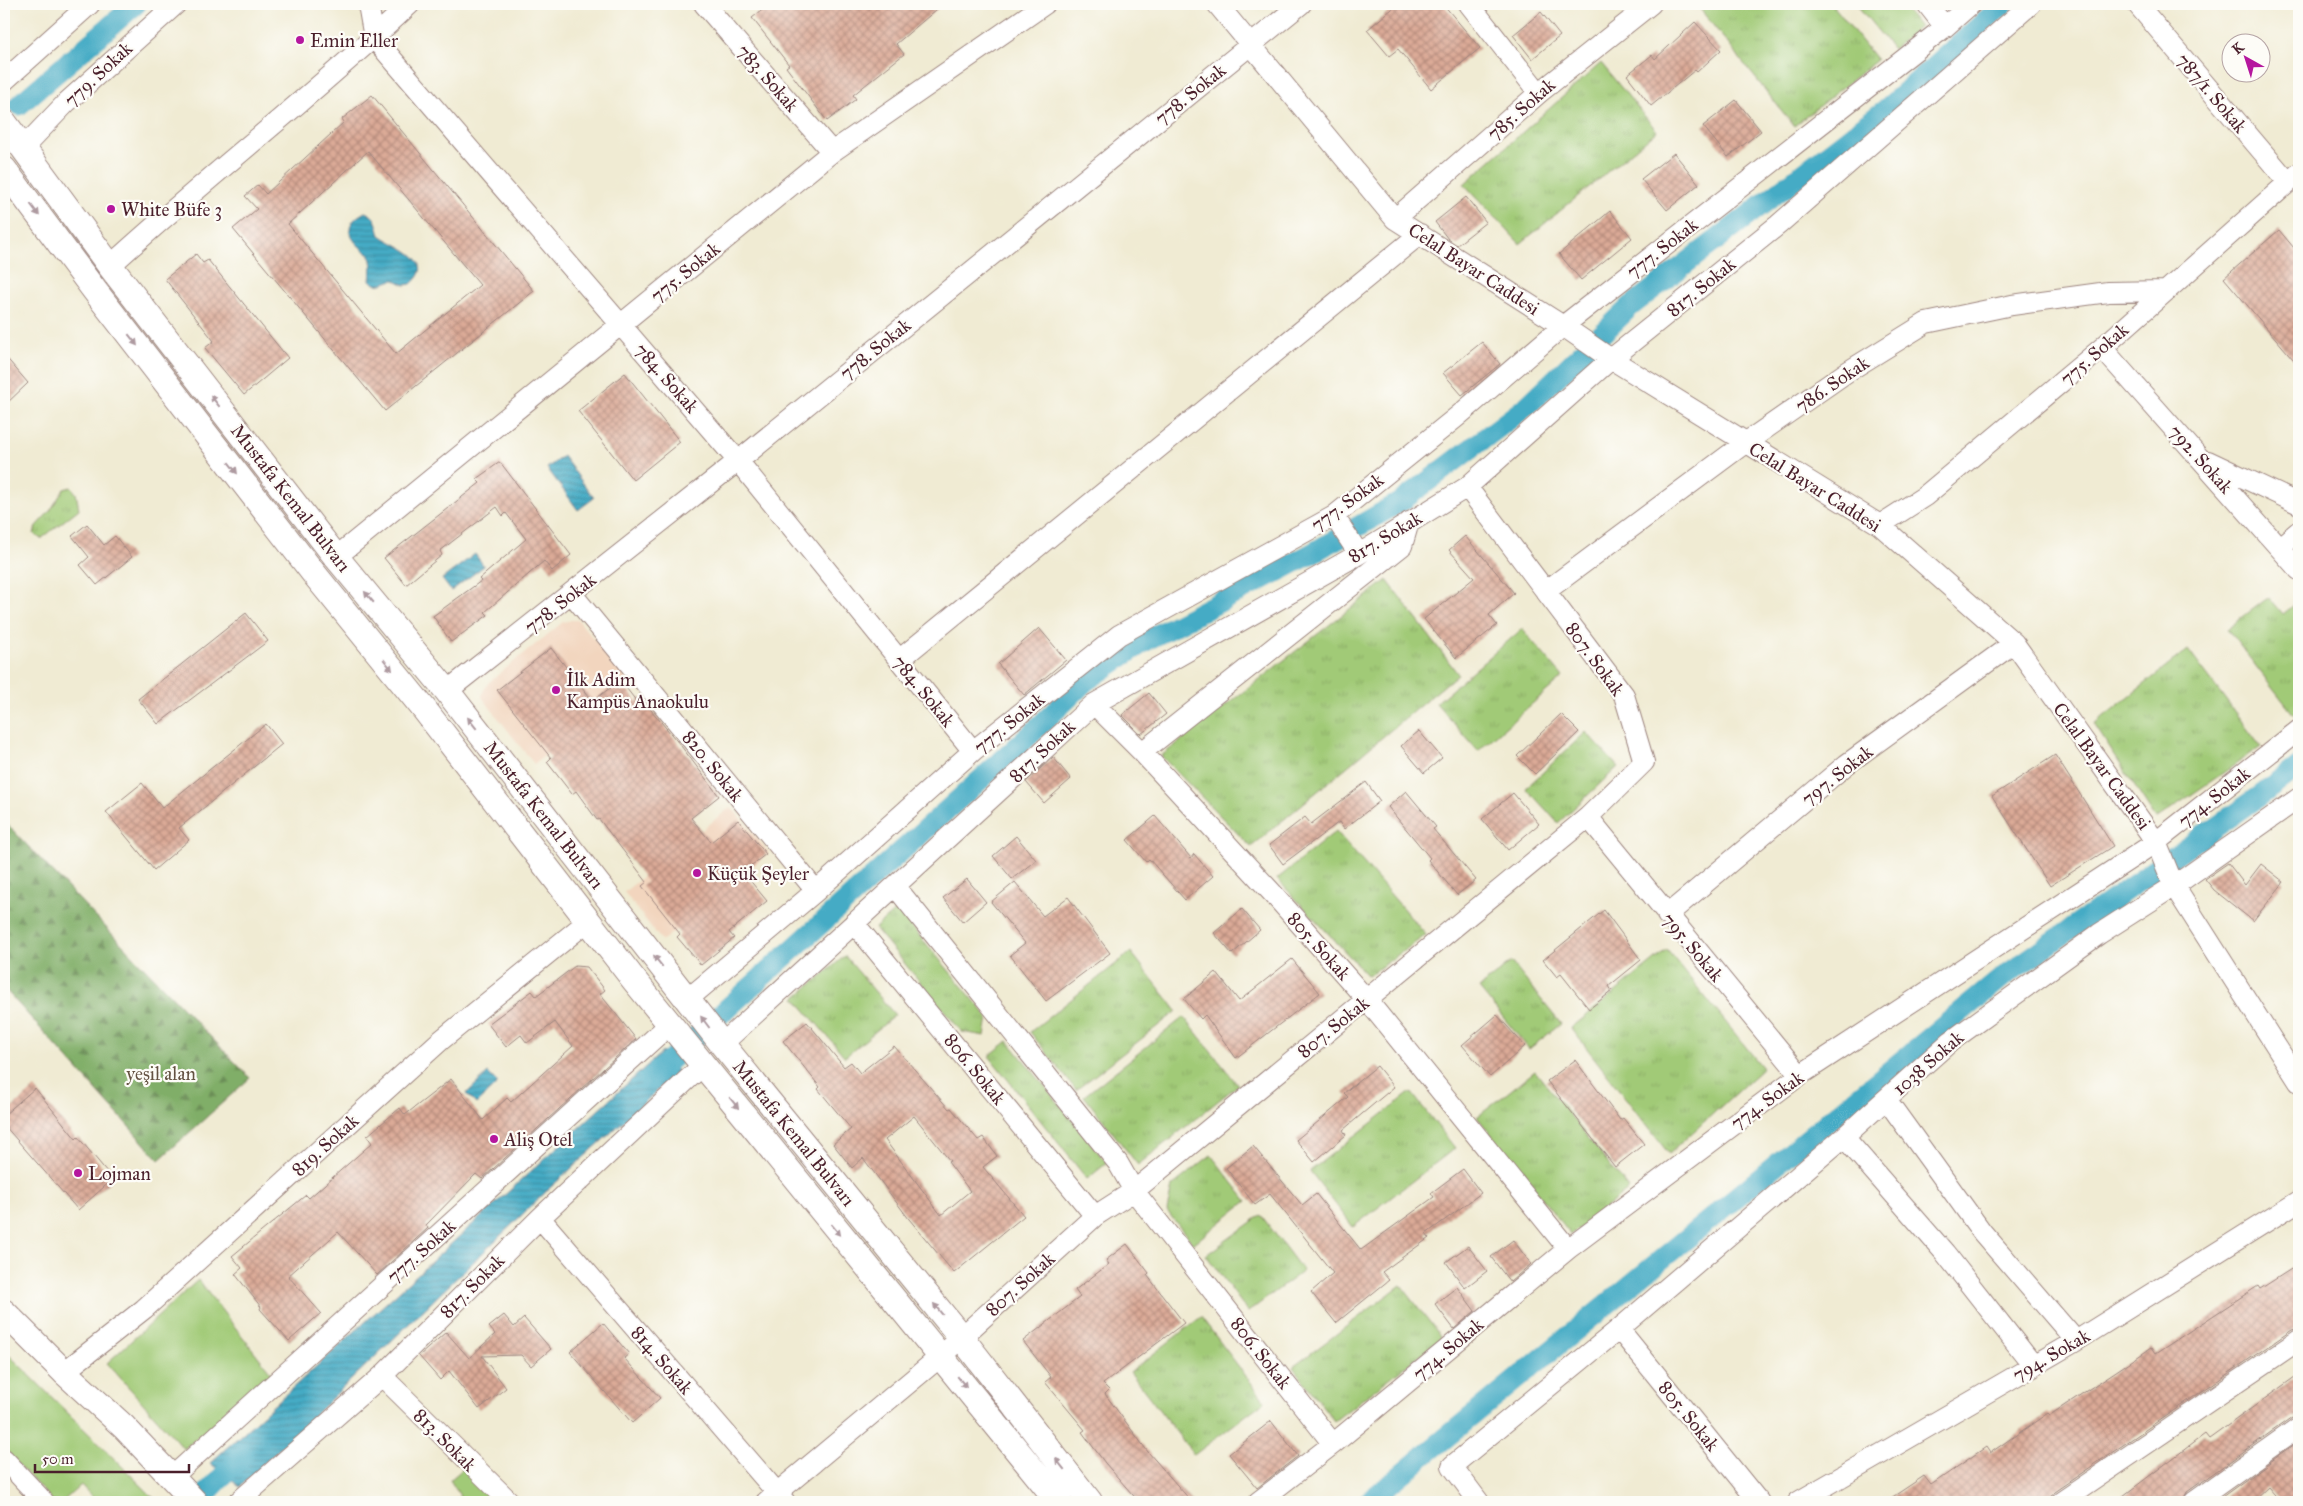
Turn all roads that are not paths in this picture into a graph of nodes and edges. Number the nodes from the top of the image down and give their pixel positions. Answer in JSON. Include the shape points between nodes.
{"nodes":[{"id":1,"x":90,"y":4,"type":"edge"},
{"id":2,"x":176,"y":4,"type":"edge"},
{"id":3,"x":368,"y":4,"type":"edge"},
{"id":4,"x":410,"y":4,"type":"edge"},
{"id":5,"x":704,"y":4,"type":"edge"},
{"id":6,"x":1045,"y":4,"type":"edge"},
{"id":7,"x":1218,"y":4,"type":"edge"},
{"id":8,"x":1301,"y":4,"type":"edge"},
{"id":9,"x":1469,"y":4,"type":"edge"},
{"id":10,"x":1651,"y":4,"type":"edge"},
{"id":11,"x":1927,"y":4,"type":"edge"},
{"id":12,"x":1971,"y":4,"type":"edge"},
{"id":13,"x":2031,"y":4,"type":"edge"},
{"id":14,"x":2137,"y":4,"type":"edge"},
{"id":15,"x":1945,"y":27,"type":"junction"},
{"id":16,"x":374,"y":38,"type":"junction"},
{"id":17,"x":1251,"y":44,"type":"junction"},
{"id":18,"x":4,"y":81,"type":"edge"},
{"id":19,"x":1539,"y":92,"type":"junction"},
{"id":20,"x":4,"y":122,"type":"edge"},
{"id":21,"x":23,"y":148,"type":"junction"},
{"id":22,"x":832,"y":152,"type":"junction"},
{"id":23,"x":4,"y":171,"type":"edge"},
{"id":24,"x":2293,"y":177,"type":"edge"},
{"id":25,"x":1396,"y":219,"type":"junction"},
{"id":26,"x":1420,"y":234,"type":"junction"},
{"id":27,"x":110,"y":266,"type":"junction"},
{"id":28,"x":2165,"y":291,"type":"junction"},
{"id":29,"x":621,"y":324,"type":"junction"},
{"id":30,"x":1562,"y":326,"type":"junction"},
{"id":31,"x":2102,"y":348,"type":"junction"},
{"id":32,"x":1610,"y":359,"type":"junction"},
{"id":33,"x":1745,"y":443,"type":"junction"},
{"id":34,"x":2199,"y":457,"type":"junction"},
{"id":35,"x":738,"y":461,"type":"junction"},
{"id":36,"x":1466,"y":487,"type":"junction"},
{"id":37,"x":2299,"y":504,"type":"edge"},
{"id":38,"x":1334,"y":516,"type":"junction"},
{"id":39,"x":1409,"y":522,"type":"junction"},
{"id":40,"x":1880,"y":525,"type":"junction"},
{"id":41,"x":2299,"y":531,"type":"edge"},
{"id":42,"x":2280,"y":546,"type":"junction"},
{"id":43,"x":1359,"y":554,"type":"junction"},
{"id":44,"x":336,"y":557,"type":"junction"},
{"id":45,"x":2299,"y":570,"type":"edge"},
{"id":46,"x":1546,"y":591,"type":"junction"},
{"id":47,"x":572,"y":594,"type":"junction"},
{"id":48,"x":2014,"y":643,"type":"junction"},
{"id":49,"x":899,"y":660,"type":"junction"},
{"id":50,"x":448,"y":691,"type":"junction"},
{"id":51,"x":1094,"y":704,"type":"junction"},
{"id":52,"x":2299,"y":730,"type":"edge"},
{"id":53,"x":973,"y":751,"type":"junction"},
{"id":54,"x":1142,"y":752,"type":"junction"},
{"id":55,"x":2299,"y":798,"type":"edge"},
{"id":56,"x":1588,"y":817,"type":"junction"},
{"id":57,"x":2156,"y":842,"type":"junction"},
{"id":58,"x":895,"y":886,"type":"junction"},
{"id":59,"x":2174,"y":886,"type":"junction"},
{"id":60,"x":816,"y":891,"type":"junction"},
{"id":61,"x":1667,"y":915,"type":"junction"},
{"id":62,"x":588,"y":921,"type":"junction"},
{"id":63,"x":854,"y":923,"type":"junction"},
{"id":64,"x":688,"y":1000,"type":"junction"},
{"id":65,"x":1367,"y":1000,"type":"junction"},
{"id":66,"x":670,"y":1024,"type":"junction"},
{"id":67,"x":722,"y":1044,"type":"junction"},
{"id":68,"x":703,"y":1065,"type":"junction"},
{"id":69,"x":1800,"y":1075,"type":"junction"},
{"id":70,"x":2299,"y":1082,"type":"edge"},
{"id":71,"x":1886,"y":1099,"type":"junction"},
{"id":72,"x":1844,"y":1137,"type":"junction"},
{"id":73,"x":1134,"y":1191,"type":"junction"},
{"id":74,"x":2299,"y":1201,"type":"edge"},
{"id":75,"x":1096,"y":1216,"type":"junction"},
{"id":76,"x":540,"y":1218,"type":"junction"},
{"id":77,"x":1568,"y":1249,"type":"junction"},
{"id":78,"x":4,"y":1312,"type":"edge"},
{"id":79,"x":1619,"y":1330,"type":"junction"},
{"id":80,"x":961,"y":1337,"type":"junction"},
{"id":81,"x":2299,"y":1340,"type":"edge"},
{"id":82,"x":2076,"y":1341,"type":"junction"},
{"id":83,"x":941,"y":1356,"type":"junction"},
{"id":84,"x":2033,"y":1366,"type":"junction"},
{"id":85,"x":64,"y":1372,"type":"junction"},
{"id":86,"x":382,"y":1376,"type":"junction"},
{"id":87,"x":2299,"y":1427,"type":"edge"},
{"id":88,"x":1334,"y":1444,"type":"junction"},
{"id":89,"x":4,"y":1459,"type":"edge"},
{"id":90,"x":172,"y":1477,"type":"junction"},
{"id":91,"x":776,"y":1499,"type":"edge"},
{"id":92,"x":44,"y":1502,"type":"edge"},
{"id":93,"x":195,"y":1502,"type":"edge"},
{"id":94,"x":238,"y":1502,"type":"edge"},
{"id":95,"x":510,"y":1502,"type":"edge"},
{"id":96,"x":1058,"y":1502,"type":"edge"},
{"id":97,"x":1090,"y":1502,"type":"edge"},
{"id":98,"x":1258,"y":1502,"type":"edge"},
{"id":99,"x":1478,"y":1502,"type":"edge"},
{"id":100,"x":1759,"y":1502,"type":"edge"},
{"id":101,"x":1798,"y":1502,"type":"edge"},
{"id":102,"x":2061,"y":1502,"type":"edge"},
{"id":103,"x":2194,"y":1502,"type":"edge"}],
"edges":[{"from":1,"to":18,"type":"street"},
{"from":2,"to":21,"type":"street","name":"779. Sokak","via":[[68,102]]},
{"from":3,"to":16,"type":"street"},
{"from":4,"to":16,"type":"street"},
{"from":5,"to":22,"type":"street","name":"783. Sokak"},
{"from":6,"to":22,"type":"street","name":"775. Sokak"},
{"from":7,"to":17,"type":"street","name":"Celal Bayar Caddesi"},
{"from":8,"to":17,"type":"street","name":"778. Sokak"},
{"from":9,"to":19,"type":"street"},
{"from":10,"to":19,"type":"street","name":"785. Sokak"},
{"from":11,"to":15,"type":"street"},
{"from":12,"to":15,"type":"street","name":"777. Sokak"},
{"from":13,"to":32,"type":"street","name":"817. Sokak","via":[[1778,225]]},
{"from":14,"to":24,"type":"street","name":"787/1. Sokak"},
{"from":15,"to":30,"type":"street","name":"777. Sokak"},
{"from":16,"to":27,"type":"street"},
{"from":16,"to":29,"type":"street","name":"784. Sokak"},
{"from":17,"to":25,"type":"street","name":"Celal Bayar Caddesi"},
{"from":17,"to":35,"type":"street","name":"778. Sokak"},
{"from":19,"to":25,"type":"street","name":"785. Sokak"},
{"from":20,"to":21,"type":"main road","name":"Mustafa Kemal Bulvarı"},
{"from":21,"to":27,"type":"main road","name":"Mustafa Kemal Bulvarı"},
{"from":22,"to":29,"type":"street","name":"775. Sokak"},
{"from":23,"to":62,"type":"main road","name":"Mustafa Kemal Bulvarı","one_way":true},
{"from":24,"to":28,"type":"street","name":"775. Sokak"},
{"from":25,"to":26,"type":"street","name":"Celal Bayar Caddesi"},
{"from":26,"to":30,"type":"street","name":"Celal Bayar Caddesi"},
{"from":26,"to":49,"type":"street"},
{"from":44,"to":27,"type":"main road","name":"Mustafa Kemal Bulvarı","one_way":true},
{"from":28,"to":31,"type":"street","name":"775. Sokak"},
{"from":28,"to":33,"type":"street","name":"786. Sokak","via":[[2098,293],[2012,305],[1926,323],[1847,372]]},
{"from":29,"to":35,"type":"street","name":"784. Sokak"},
{"from":29,"to":44,"type":"street","name":"775. Sokak"},
{"from":30,"to":32,"type":"street","name":"Celal Bayar Caddesi"},
{"from":30,"to":38,"type":"street","name":"777. Sokak","via":[[1458,416]]},
{"from":31,"to":34,"type":"street","name":"792. Sokak"},
{"from":31,"to":40,"type":"street","name":"775. Sokak","via":[[1925,496]]},
{"from":32,"to":33,"type":"street","name":"Celal Bayar Caddesi"},
{"from":32,"to":36,"type":"street","name":"817. Sokak"},
{"from":33,"to":40,"type":"street","name":"Celal Bayar Caddesi"},
{"from":33,"to":46,"type":"street","name":"786. Sokak"},
{"from":34,"to":37,"type":"street"},
{"from":34,"to":42,"type":"street","name":"792. Sokak"},
{"from":35,"to":47,"type":"street","name":"778. Sokak"},
{"from":35,"to":49,"type":"street","name":"784. Sokak"},
{"from":36,"to":39,"type":"street","name":"817. Sokak"},
{"from":36,"to":46,"type":"street","name":"807. Sokak"},
{"from":38,"to":43,"type":"street"},
{"from":38,"to":53,"type":"street","name":"777. Sokak","via":[[1119,635]]},
{"from":39,"to":43,"type":"street","name":"817. Sokak"},
{"from":39,"to":54,"type":"street","via":[[1402,546]]},
{"from":40,"to":48,"type":"street","name":"Celal Bayar Caddesi"},
{"from":41,"to":42,"type":"street"},
{"from":42,"to":45,"type":"street","name":"792. Sokak"},
{"from":43,"to":51,"type":"street","name":"817. Sokak"},
{"from":50,"to":44,"type":"main road","name":"Mustafa Kemal Bulvarı","one_way":true},
{"from":46,"to":56,"type":"street","name":"807. Sokak","via":[[1624,695],[1644,762]]},
{"from":47,"to":50,"type":"street","name":"778. Sokak"},
{"from":47,"to":60,"type":"street","name":"820. Sokak"},
{"from":48,"to":57,"type":"street","name":"Celal Bayar Caddesi"},
{"from":48,"to":61,"type":"street","name":"797. Sokak","via":[[1847,764]]},
{"from":49,"to":53,"type":"street","name":"784. Sokak"},
{"from":64,"to":50,"type":"main road","name":"Mustafa Kemal Bulvarı","one_way":true},
{"from":51,"to":54,"type":"street","name":"805. Sokak"},
{"from":51,"to":58,"type":"street","name":"817. Sokak"},
{"from":52,"to":57,"type":"street","name":"774. Sokak"},
{"from":53,"to":60,"type":"street","name":"777. Sokak"},
{"from":54,"to":65,"type":"street","name":"805. Sokak"},
{"from":55,"to":59,"type":"street","name":"1038 Sokak"},
{"from":56,"to":61,"type":"street","name":"795. Sokak"},
{"from":56,"to":65,"type":"street","name":"807. Sokak"},
{"from":57,"to":59,"type":"street","name":"Celal Bayar Caddesi"},
{"from":57,"to":69,"type":"street","name":"774. Sokak"},
{"from":58,"to":63,"type":"street","name":"817. Sokak"},
{"from":58,"to":73,"type":"street","name":"806. Sokak","via":[[1118,1163]]},
{"from":59,"to":70,"type":"street","name":"Celal Bayar Caddesi"},
{"from":59,"to":71,"type":"street","name":"1038 Sokak","via":[[2099,934],[1951,1040]]},
{"from":60,"to":64,"type":"street","name":"777. Sokak"},
{"from":61,"to":69,"type":"street","name":"795. Sokak"},
{"from":62,"to":66,"type":"main road","name":"Mustafa Kemal Bulvarı"},
{"from":62,"to":85,"type":"street","name":"819. Sokak","via":[[440,1041],[144,1309]]},
{"from":63,"to":67,"type":"street","name":"817. Sokak"},
{"from":63,"to":75,"type":"street","name":"806. Sokak"},
{"from":67,"to":64,"type":"main road","name":"Mustafa Kemal Bulvarı","one_way":true},
{"from":65,"to":73,"type":"street","name":"807. Sokak"},
{"from":65,"to":77,"type":"street","name":"805. Sokak"},
{"from":66,"to":68,"type":"main road","name":"Mustafa Kemal Bulvarı"},
{"from":66,"to":90,"type":"street","name":"777. Sokak"},
{"from":80,"to":67,"type":"main road","name":"Mustafa Kemal Bulvarı","one_way":true},
{"from":68,"to":76,"type":"street","name":"817. Sokak"},
{"from":68,"to":83,"type":"main road","name":"Mustafa Kemal Bulvarı","one_way":true},
{"from":69,"to":77,"type":"street","name":"774. Sokak"},
{"from":71,"to":72,"type":"street"},
{"from":71,"to":82,"type":"street","name":"1038 Sokak","via":[[1982,1232]]},
{"from":72,"to":79,"type":"street"},
{"from":72,"to":84,"type":"street","via":[[1945,1253]]},
{"from":73,"to":75,"type":"street","name":"807. Sokak"},
{"from":73,"to":88,"type":"street","name":"806. Sokak"},
{"from":74,"to":82,"type":"street","name":"794. Sokak"},
{"from":75,"to":80,"type":"street","name":"807. Sokak"},
{"from":76,"to":86,"type":"street","name":"817. Sokak"},
{"from":76,"to":91,"type":"street","name":"814. Sokak"},
{"from":77,"to":88,"type":"street","name":"774. Sokak"},
{"from":78,"to":85,"type":"main road"},
{"from":79,"to":99,"type":"street","via":[[1452,1466]]},
{"from":79,"to":100,"type":"street","name":"805. Sokak"},
{"from":80,"to":83,"type":"street","name":"807. Sokak"},
{"from":97,"to":80,"type":"main road","name":"Mustafa Kemal Bulvarı","one_way":true},
{"from":81,"to":102,"type":"street"},
{"from":82,"to":84,"type":"street","name":"794. Sokak"},
{"from":83,"to":91,"type":"street","name":"807. Sokak"},
{"from":83,"to":96,"type":"main road","name":"Mustafa Kemal Bulvarı","one_way":true},
{"from":84,"to":101,"type":"street","name":"794. Sokak"},
{"from":85,"to":90,"type":"main road"},
{"from":86,"to":94,"type":"street","name":"817. Sokak"},
{"from":86,"to":95,"type":"street","name":"813. Sokak"},
{"from":87,"to":103,"type":"street"},
{"from":88,"to":98,"type":"street","name":"774. Sokak"},
{"from":89,"to":92,"type":"street"},
{"from":90,"to":93,"type":"main road"}]}
